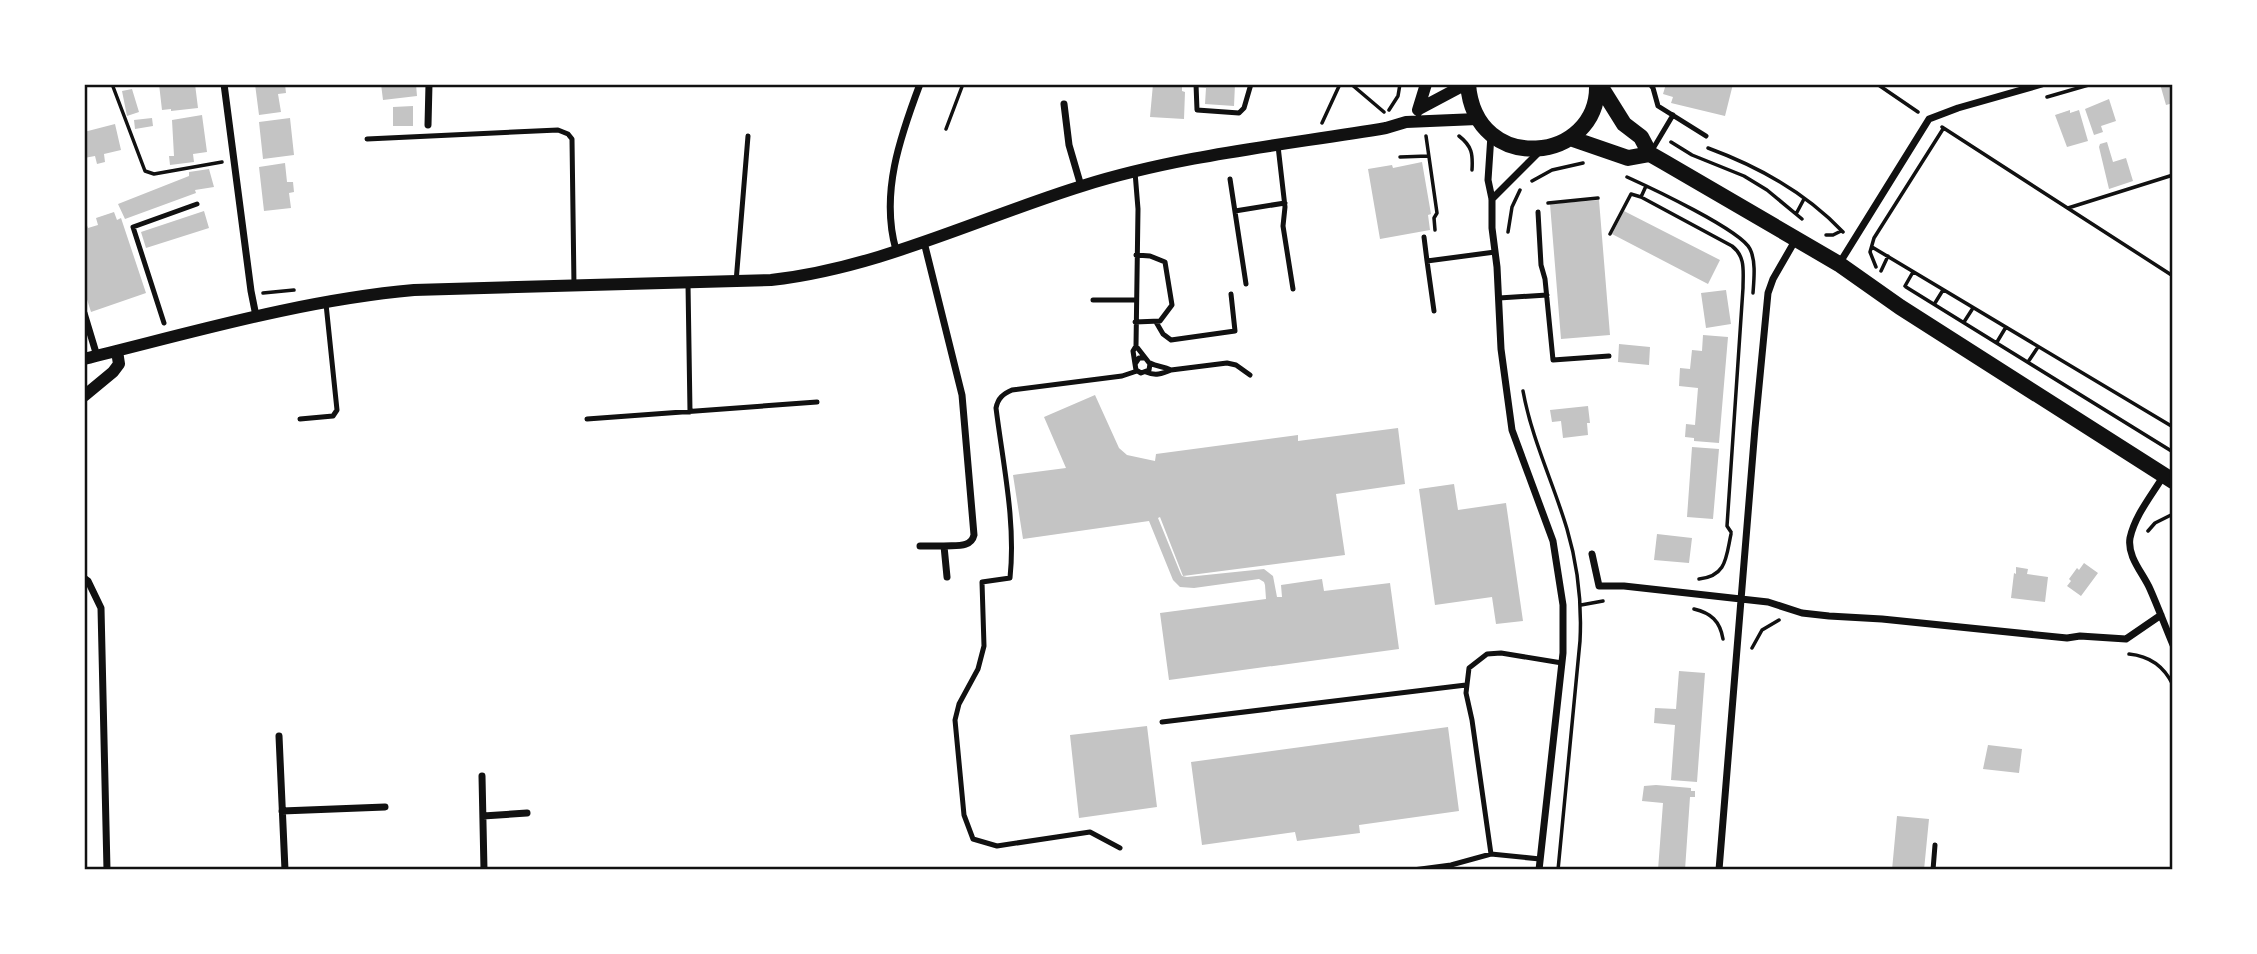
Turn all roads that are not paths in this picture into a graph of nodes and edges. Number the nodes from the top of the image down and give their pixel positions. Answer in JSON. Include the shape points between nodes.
{"nodes":[{"id":1,"x":224,"y":84,"type":"edge"},
{"id":2,"x":429,"y":84,"type":"edge"},
{"id":3,"x":920,"y":84,"type":"edge"},
{"id":4,"x":1196,"y":84,"type":"edge"},
{"id":5,"x":1251,"y":84,"type":"edge"},
{"id":6,"x":1426,"y":84,"type":"edge"},
{"id":7,"x":1467,"y":84,"type":"edge"},
{"id":8,"x":1598,"y":84,"type":"edge"},
{"id":9,"x":1650,"y":84,"type":"edge"},
{"id":10,"x":2042,"y":84,"type":"edge"},
{"id":11,"x":1064,"y":104,"type":"dead end"},
{"id":12,"x":1419,"y":109,"type":"junction"},
{"id":13,"x":1673,"y":115,"type":"junction"},
{"id":14,"x":1477,"y":119,"type":"junction"},
{"id":15,"x":1406,"y":122,"type":"junction"},
{"id":16,"x":428,"y":125,"type":"dead end"},
{"id":17,"x":1491,"y":135,"type":"junction"},
{"id":18,"x":748,"y":136,"type":"dead end"},
{"id":19,"x":1706,"y":136,"type":"dead end"},
{"id":20,"x":1570,"y":138,"type":"junction"},
{"id":21,"x":366,"y":139,"type":"dead end"},
{"id":22,"x":1278,"y":146,"type":"junction"},
{"id":23,"x":1542,"y":149,"type":"junction"},
{"id":24,"x":1650,"y":154,"type":"junction"},
{"id":25,"x":1135,"y":171,"type":"junction"},
{"id":26,"x":1230,"y":179,"type":"dead end"},
{"id":27,"x":1081,"y":186,"type":"junction"},
{"id":28,"x":1492,"y":199,"type":"junction"},
{"id":29,"x":1285,"y":203,"type":"junction"},
{"id":30,"x":197,"y":204,"type":"dead end"},
{"id":31,"x":1235,"y":211,"type":"junction"},
{"id":32,"x":1538,"y":212,"type":"road end"},
{"id":33,"x":1424,"y":237,"type":"road end"},
{"id":34,"x":1796,"y":239,"type":"junction"},
{"id":35,"x":924,"y":242,"type":"junction"},
{"id":36,"x":896,"y":250,"type":"junction"},
{"id":37,"x":1495,"y":252,"type":"junction"},
{"id":38,"x":1136,"y":255,"type":"junction"},
{"id":39,"x":1427,"y":261,"type":"junction"},
{"id":40,"x":1839,"y":264,"type":"junction"},
{"id":41,"x":736,"y":282,"type":"junction"},
{"id":42,"x":688,"y":284,"type":"junction"},
{"id":43,"x":1246,"y":284,"type":"dead end"},
{"id":44,"x":574,"y":286,"type":"junction"},
{"id":45,"x":1293,"y":289,"type":"dead end"},
{"id":46,"x":1231,"y":294,"type":"dead end"},
{"id":47,"x":1547,"y":295,"type":"junction"},
{"id":48,"x":1499,"y":299,"type":"junction"},
{"id":49,"x":326,"y":300,"type":"junction"},
{"id":50,"x":1093,"y":300,"type":"dead end"},
{"id":51,"x":1135,"y":300,"type":"junction"},
{"id":52,"x":1434,"y":311,"type":"dead end"},
{"id":53,"x":84,"y":313,"type":"edge"},
{"id":54,"x":256,"y":316,"type":"junction"},
{"id":55,"x":1135,"y":322,"type":"junction"},
{"id":56,"x":1156,"y":322,"type":"junction"},
{"id":57,"x":164,"y":323,"type":"dead end"},
{"id":58,"x":1136,"y":346,"type":"junction"},
{"id":59,"x":117,"y":351,"type":"junction"},
{"id":60,"x":1609,"y":356,"type":"dead end"},
{"id":61,"x":90,"y":358,"type":"edge"},
{"id":62,"x":1147,"y":360,"type":"junction"},
{"id":63,"x":1135,"y":363,"type":"junction"},
{"id":64,"x":1171,"y":370,"type":"junction"},
{"id":65,"x":1137,"y":371,"type":"junction"},
{"id":66,"x":1146,"y":372,"type":"junction"},
{"id":67,"x":1250,"y":375,"type":"dead end"},
{"id":68,"x":84,"y":396,"type":"edge"},
{"id":69,"x":817,"y":402,"type":"dead end"},
{"id":70,"x":691,"y":412,"type":"junction"},
{"id":71,"x":300,"y":419,"type":"dead end"},
{"id":72,"x":587,"y":419,"type":"dead end"},
{"id":73,"x":2169,"y":478,"type":"edge"},
{"id":74,"x":920,"y":546,"type":"dead end"},
{"id":75,"x":944,"y":546,"type":"junction"},
{"id":76,"x":1592,"y":554,"type":"dead end"},
{"id":77,"x":947,"y":577,"type":"dead end"},
{"id":78,"x":84,"y":578,"type":"edge"},
{"id":79,"x":1741,"y":599,"type":"junction"},
{"id":80,"x":2161,"y":615,"type":"junction"},
{"id":81,"x":2173,"y":645,"type":"edge"},
{"id":82,"x":1562,"y":663,"type":"junction"},
{"id":83,"x":1466,"y":685,"type":"junction"},
{"id":84,"x":1162,"y":722,"type":"dead end"},
{"id":85,"x":279,"y":736,"type":"dead end"},
{"id":86,"x":482,"y":776,"type":"dead end"},
{"id":87,"x":385,"y":807,"type":"dead end"},
{"id":88,"x":282,"y":811,"type":"junction"},
{"id":89,"x":527,"y":813,"type":"dead end"},
{"id":90,"x":484,"y":816,"type":"junction"},
{"id":91,"x":1935,"y":845,"type":"dead end"},
{"id":92,"x":1120,"y":848,"type":"dead end"},
{"id":93,"x":1491,"y":854,"type":"junction"},
{"id":94,"x":1540,"y":859,"type":"junction"},
{"id":95,"x":107,"y":870,"type":"edge"},
{"id":96,"x":285,"y":870,"type":"edge"},
{"id":97,"x":484,"y":870,"type":"edge"},
{"id":98,"x":1413,"y":870,"type":"edge"},
{"id":99,"x":1539,"y":870,"type":"edge"},
{"id":100,"x":1719,"y":870,"type":"edge"},
{"id":101,"x":1933,"y":870,"type":"edge"}],
"edges":[{"from":1,"to":54,"type":"street"},
{"from":2,"to":16,"type":"street"},
{"from":3,"to":36,"type":"street","via":[[892,178]]},
{"from":4,"to":5,"type":"lane","via":[[1197,110],[1239,113]]},
{"from":6,"to":12,"type":"street"},
{"from":7,"to":12,"type":"street"},
{"from":7,"to":14,"type":"main road"},
{"from":8,"to":20,"type":"main road","via":[[1588,117]]},
{"from":8,"to":24,"type":"main road"},
{"from":9,"to":13,"type":"lane","via":[[1657,105]]},
{"from":10,"to":40,"type":"street","via":[[1929,119]]},
{"from":11,"to":27,"type":"street"},
{"from":12,"to":15,"type":"street"},
{"from":13,"to":19,"type":"lane"},
{"from":13,"to":24,"type":"lane"},
{"from":14,"to":15,"type":"street"},
{"from":14,"to":17,"type":"main road"},
{"from":15,"to":22,"type":"street"},
{"from":17,"to":23,"type":"main road","via":[[1517,147]]},
{"from":17,"to":28,"type":"street","via":[[1488,180]]},
{"from":18,"to":41,"type":"lane"},
{"from":20,"to":23,"type":"main road"},
{"from":20,"to":24,"type":"main road","via":[[1628,158]]},
{"from":21,"to":44,"type":"lane","via":[[558,130],[568,134],[572,139]]},
{"from":22,"to":25,"type":"street"},
{"from":22,"to":29,"type":"lane"},
{"from":23,"to":28,"type":"street"},
{"from":24,"to":34,"type":"main road"},
{"from":25,"to":27,"type":"street"},
{"from":25,"to":38,"type":"lane"},
{"from":26,"to":31,"type":"lane"},
{"from":27,"to":35,"type":"street"},
{"from":28,"to":37,"type":"street"},
{"from":29,"to":31,"type":"lane"},
{"from":29,"to":45,"type":"lane","via":[[1283,226]]},
{"from":30,"to":57,"type":"lane","via":[[133,227]]},
{"from":31,"to":43,"type":"lane"},
{"from":32,"to":47,"type":"lane"},
{"from":33,"to":39,"type":"lane"},
{"from":34,"to":40,"type":"main road"},
{"from":34,"to":79,"type":"street","via":[[1768,293]]},
{"from":35,"to":36,"type":"street"},
{"from":35,"to":75,"type":"street","via":[[962,395],[974,535],[969,544]]},
{"from":36,"to":41,"type":"street","via":[[799,277]]},
{"from":37,"to":39,"type":"lane"},
{"from":37,"to":48,"type":"street"},
{"from":38,"to":51,"type":"lane"},
{"from":38,"to":56,"type":"lane","via":[[1167,264],[1171,307]]},
{"from":39,"to":52,"type":"lane"},
{"from":40,"to":73,"type":"main road"},
{"from":41,"to":42,"type":"street"},
{"from":42,"to":44,"type":"street"},
{"from":42,"to":70,"type":"lane"},
{"from":44,"to":49,"type":"street","via":[[414,290]]},
{"from":46,"to":56,"type":"lane","via":[[1235,331],[1171,340]]},
{"from":47,"to":48,"type":"lane"},
{"from":47,"to":60,"type":"lane","via":[[1554,361]]},
{"from":48,"to":82,"type":"street","via":[[1512,430],[1553,541],[1564,624]]},
{"from":49,"to":54,"type":"street"},
{"from":49,"to":71,"type":"lane","via":[[337,410],[333,416]]},
{"from":50,"to":51,"type":"lane"},
{"from":51,"to":55,"type":"lane"},
{"from":53,"to":61,"type":"street"},
{"from":54,"to":59,"type":"street"},
{"from":55,"to":56,"type":"lane"},
{"from":55,"to":58,"type":"lane"},
{"from":58,"to":62,"type":"lane"},
{"from":58,"to":63,"type":"lane"},
{"from":59,"to":61,"type":"street"},
{"from":59,"to":68,"type":"street","via":[[120,364]]},
{"from":62,"to":63,"type":"lane","via":[[1139,358]]},
{"from":62,"to":64,"type":"lane"},
{"from":62,"to":66,"type":"lane","via":[[1150,367]]},
{"from":63,"to":65,"type":"lane"},
{"from":64,"to":66,"type":"lane"},
{"from":64,"to":67,"type":"lane","via":[[1227,363]]},
{"from":65,"to":66,"type":"lane"},
{"from":65,"to":92,"type":"lane","via":[[1012,390],[998,401],[1013,553],[1010,578],[982,582],[984,646],[956,720],[964,815],[974,839],[997,846],[1090,832]]},
{"from":69,"to":70,"type":"lane"},
{"from":70,"to":72,"type":"lane"},
{"from":73,"to":80,"type":"street","via":[[2138,518],[2130,542]]},
{"from":74,"to":75,"type":"street"},
{"from":75,"to":77,"type":"street"},
{"from":76,"to":79,"type":"street","via":[[1599,586]]},
{"from":78,"to":95,"type":"street","via":[[101,608]]},
{"from":79,"to":80,"type":"street","via":[[1776,603],[1802,613],[2067,638],[2126,639]]},
{"from":79,"to":100,"type":"street"},
{"from":80,"to":81,"type":"street"},
{"from":82,"to":83,"type":"lane","via":[[1487,654],[1469,668]]},
{"from":82,"to":94,"type":"street"},
{"from":83,"to":84,"type":"lane"},
{"from":83,"to":93,"type":"lane"},
{"from":85,"to":88,"type":"street"},
{"from":86,"to":90,"type":"street"},
{"from":87,"to":88,"type":"street"},
{"from":88,"to":96,"type":"street"},
{"from":89,"to":90,"type":"street"},
{"from":90,"to":97,"type":"street"},
{"from":91,"to":101,"type":"lane"},
{"from":93,"to":94,"type":"lane"},
{"from":93,"to":98,"type":"lane"},
{"from":94,"to":99,"type":"street"}]}
